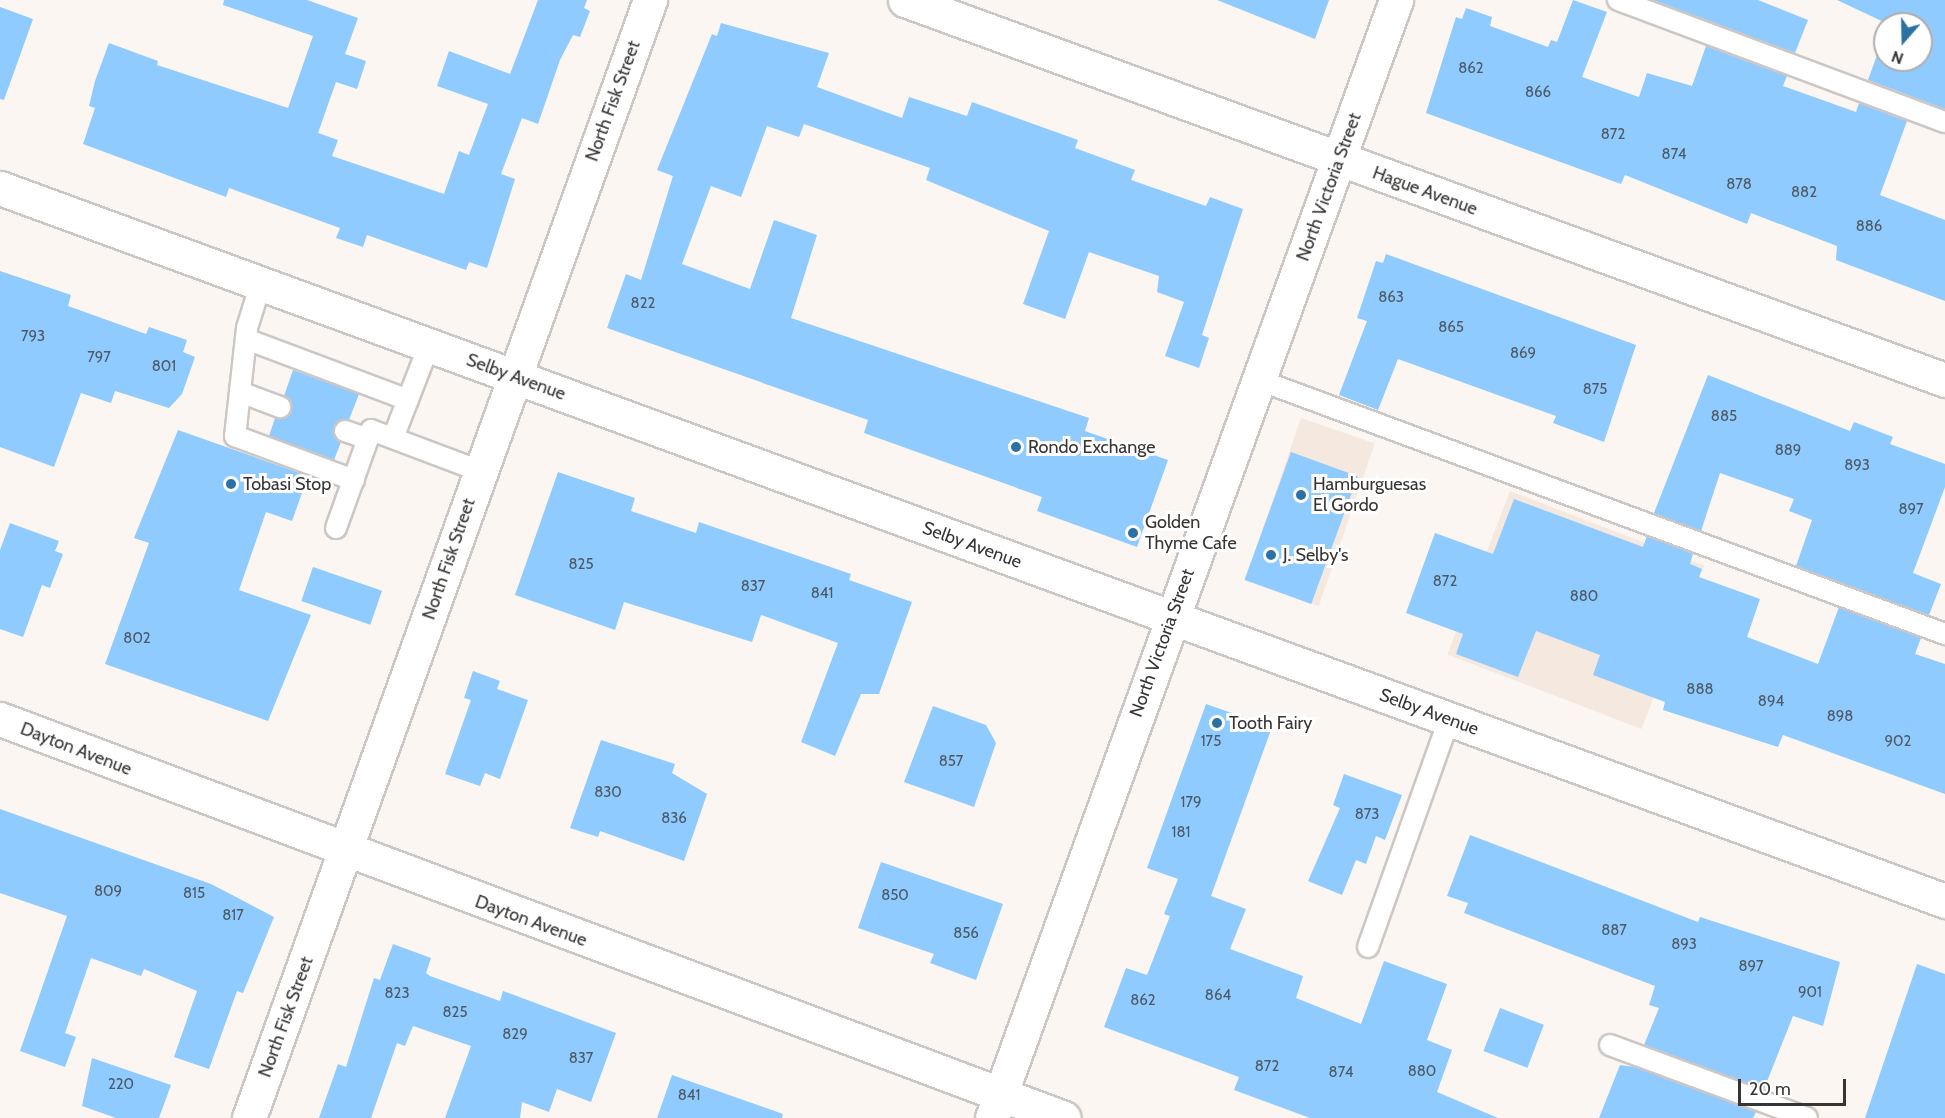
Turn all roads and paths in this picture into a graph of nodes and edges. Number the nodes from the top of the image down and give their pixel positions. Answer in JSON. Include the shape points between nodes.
{"nodes":[{"id":1,"x":650,"y":0,"type":"edge"},
{"id":2,"x":905,"y":0,"type":"edge"},
{"id":3,"x":1396,"y":0,"type":"edge"},
{"id":4,"x":1618,"y":0,"type":"edge"},
{"id":5,"x":1945,"y":122,"type":"edge"},
{"id":6,"x":1340,"y":160,"type":"junction"},
{"id":7,"x":0,"y":188,"type":"edge"},
{"id":8,"x":261,"y":283,"type":"junction"},
{"id":9,"x":246,"y":339,"type":"junction"},
{"id":10,"x":429,"y":345,"type":"junction"},
{"id":11,"x":515,"y":376,"type":"junction"},
{"id":12,"x":1259,"y":380,"type":"junction"},
{"id":13,"x":1945,"y":380,"type":"edge"},
{"id":14,"x":240,"y":392,"type":"junction"},
{"id":15,"x":408,"y":400,"type":"junction"},
{"id":16,"x":280,"y":407,"type":"dead end"},
{"id":17,"x":345,"y":431,"type":"dead end"},
{"id":18,"x":393,"y":438,"type":"junction"},
{"id":19,"x":368,"y":439,"type":"junction"},
{"id":20,"x":480,"y":471,"type":"junction"},
{"id":21,"x":354,"y":480,"type":"junction"},
{"id":22,"x":336,"y":528,"type":"dead end"},
{"id":23,"x":1169,"y":616,"type":"junction"},
{"id":24,"x":1945,"y":634,"type":"edge"},
{"id":25,"x":1449,"y":719,"type":"junction"},
{"id":26,"x":0,"y":720,"type":"edge"},
{"id":27,"x":346,"y":852,"type":"junction"},
{"id":28,"x":1945,"y":901,"type":"edge"},
{"id":29,"x":1368,"y":947,"type":"dead end"},
{"id":30,"x":1610,"y":1045,"type":"dead end"},
{"id":31,"x":996,"y":1107,"type":"edge"},
{"id":32,"x":249,"y":1118,"type":"edge"},
{"id":33,"x":1064,"y":1118,"type":"edge"},
{"id":34,"x":1807,"y":1118,"type":"edge"}],
"edges":[{"from":1,"to":11,"type":"street","name":"North Fisk Street"},
{"from":2,"to":6,"type":"street","name":"Hague Avenue"},
{"from":3,"to":6,"type":"street","name":"North Victoria Street"},
{"from":4,"to":5,"type":"lane"},
{"from":6,"to":12,"type":"street","name":"North Victoria Street"},
{"from":6,"to":13,"type":"street","name":"Hague Avenue"},
{"from":7,"to":8,"type":"street","name":"Selby Avenue"},
{"from":8,"to":9,"type":"lane"},
{"from":8,"to":10,"type":"street","name":"Selby Avenue"},
{"from":9,"to":14,"type":"lane"},
{"from":9,"to":15,"type":"lane"},
{"from":10,"to":11,"type":"street","name":"Selby Avenue"},
{"from":10,"to":15,"type":"lane"},
{"from":11,"to":20,"type":"street","name":"North Fisk Street"},
{"from":11,"to":23,"type":"street","name":"Selby Avenue"},
{"from":12,"to":23,"type":"street","name":"North Victoria Street"},
{"from":12,"to":24,"type":"lane"},
{"from":14,"to":16,"type":"lane"},
{"from":14,"to":21,"type":"lane","via":[[235,436]]},
{"from":15,"to":18,"type":"lane"},
{"from":17,"to":19,"type":"lane"},
{"from":18,"to":19,"type":"lane","via":[[371,430]]},
{"from":18,"to":20,"type":"lane"},
{"from":19,"to":21,"type":"lane"},
{"from":20,"to":27,"type":"street","name":"North Fisk Street"},
{"from":21,"to":22,"type":"lane"},
{"from":23,"to":25,"type":"street","name":"Selby Avenue"},
{"from":23,"to":31,"type":"street","name":"North Victoria Street"},
{"from":25,"to":28,"type":"street","name":"Selby Avenue"},
{"from":25,"to":29,"type":"lane"},
{"from":26,"to":27,"type":"street","name":"Dayton Avenue"},
{"from":27,"to":31,"type":"street","name":"Dayton Avenue"},
{"from":27,"to":32,"type":"street","name":"North Fisk Street"},
{"from":30,"to":34,"type":"lane"},
{"from":31,"to":33,"type":"street","name":"Dayton Avenue"}]}
